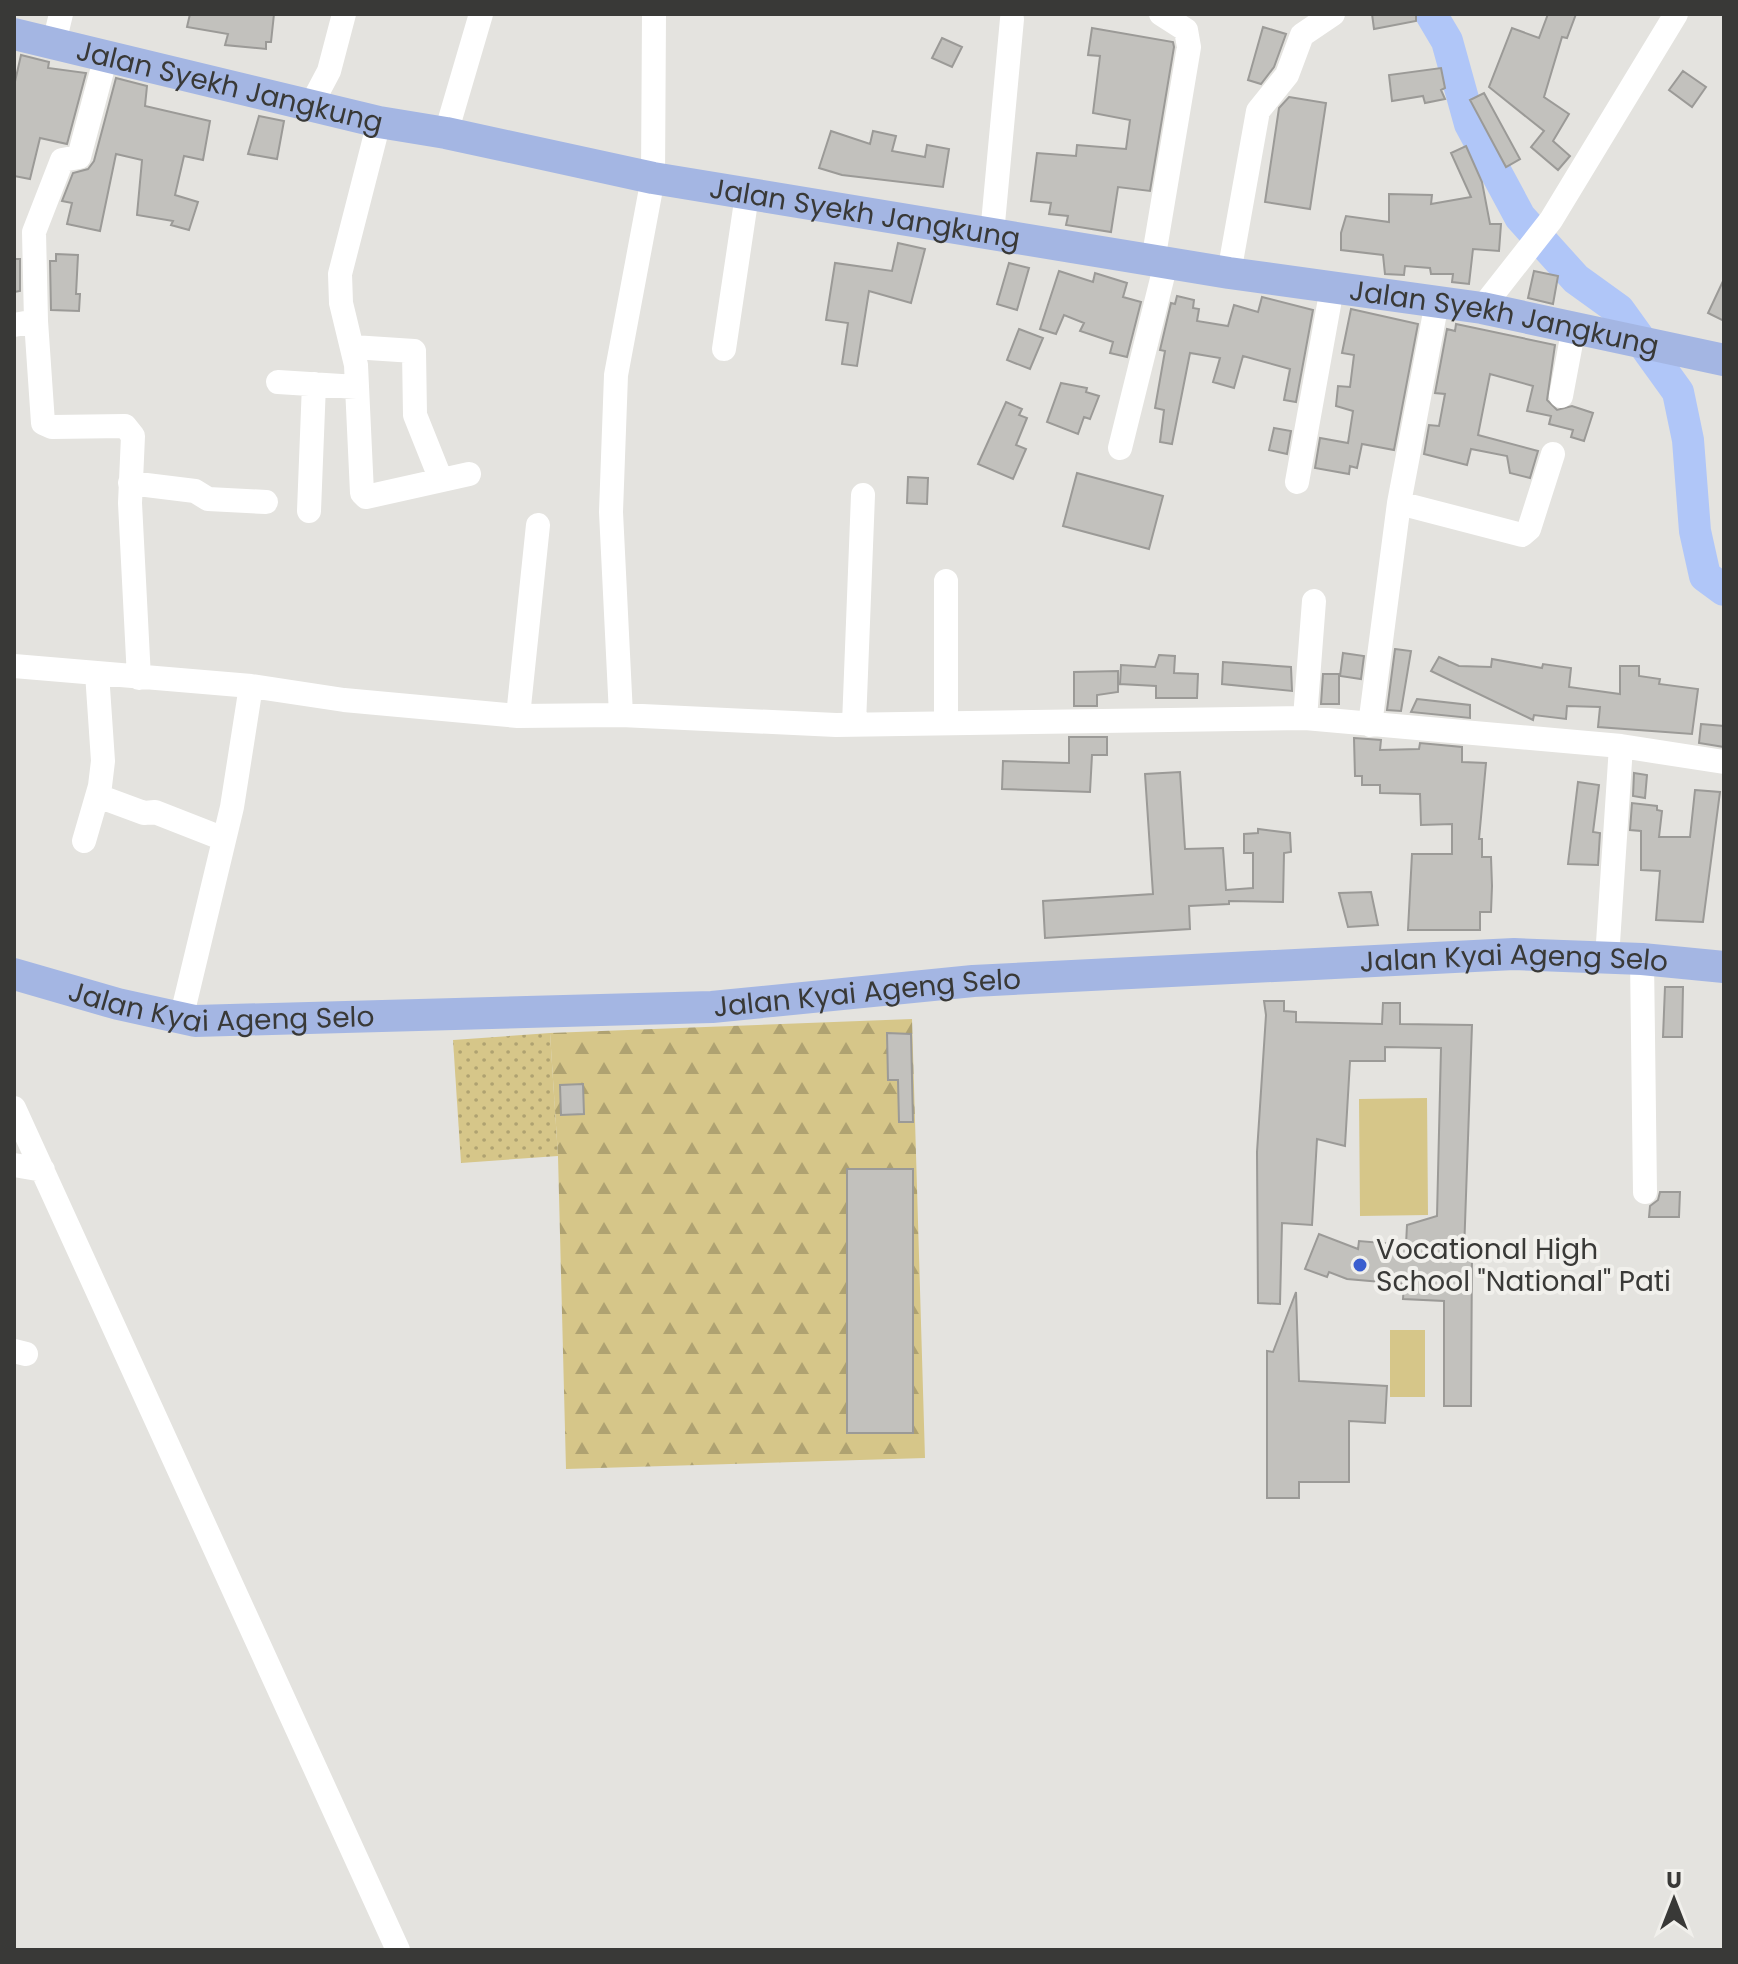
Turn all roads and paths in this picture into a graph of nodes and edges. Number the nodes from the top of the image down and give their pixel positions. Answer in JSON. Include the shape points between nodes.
{"nodes":[{"id":1,"x":344,"y":14,"type":"edge"},
{"id":2,"x":481,"y":14,"type":"edge"},
{"id":3,"x":654,"y":14,"type":"edge"},
{"id":4,"x":1161,"y":14,"type":"edge"},
{"id":5,"x":1333,"y":14,"type":"edge"},
{"id":6,"x":1676,"y":14,"type":"edge"},
{"id":7,"x":1012,"y":19,"type":"dead end"},
{"id":8,"x":58,"y":28,"type":"edge"},
{"id":9,"x":14,"y":34,"type":"edge"},
{"id":10,"x":106,"y":56,"type":"junction"},
{"id":11,"x":311,"y":105,"type":"junction"},
{"id":12,"x":379,"y":122,"type":"junction"},
{"id":13,"x":446,"y":133,"type":"junction"},
{"id":14,"x":653,"y":178,"type":"junction"},
{"id":15,"x":747,"y":195,"type":"junction"},
{"id":16,"x":992,"y":234,"type":"junction"},
{"id":17,"x":1159,"y":262,"type":"junction"},
{"id":18,"x":1229,"y":273,"type":"junction"},
{"id":19,"x":1332,"y":288,"type":"junction"},
{"id":20,"x":1437,"y":302,"type":"junction"},
{"id":21,"x":1482,"y":308,"type":"junction"},
{"id":22,"x":25,"y":323,"type":"edge"},
{"id":23,"x":1574,"y":327,"type":"junction"},
{"id":24,"x":353,"y":347,"type":"junction"},
{"id":25,"x":724,"y":349,"type":"dead end"},
{"id":26,"x":1709,"y":356,"type":"edge"},
{"id":27,"x":278,"y":382,"type":"dead end"},
{"id":28,"x":314,"y":384,"type":"junction"},
{"id":29,"x":357,"y":387,"type":"junction"},
{"id":30,"x":1561,"y":396,"type":"dead end"},
{"id":31,"x":1120,"y":448,"type":"dead end"},
{"id":32,"x":1553,"y":454,"type":"dead end"},
{"id":33,"x":469,"y":474,"type":"dead end"},
{"id":34,"x":441,"y":480,"type":"junction"},
{"id":35,"x":1297,"y":482,"type":"dead end"},
{"id":36,"x":130,"y":483,"type":"junction"},
{"id":37,"x":863,"y":495,"type":"dead end"},
{"id":38,"x":266,"y":502,"type":"dead end"},
{"id":39,"x":1399,"y":503,"type":"junction"},
{"id":40,"x":309,"y":511,"type":"dead end"},
{"id":41,"x":538,"y":525,"type":"dead end"},
{"id":42,"x":946,"y":581,"type":"dead end"},
{"id":43,"x":1314,"y":601,"type":"dead end"},
{"id":44,"x":14,"y":666,"type":"edge"},
{"id":45,"x":97,"y":673,"type":"junction"},
{"id":46,"x":139,"y":678,"type":"junction"},
{"id":47,"x":251,"y":686,"type":"junction"},
{"id":48,"x":621,"y":715,"type":"junction"},
{"id":49,"x":518,"y":716,"type":"junction"},
{"id":50,"x":1305,"y":718,"type":"junction"},
{"id":51,"x":946,"y":722,"type":"junction"},
{"id":52,"x":854,"y":724,"type":"junction"},
{"id":53,"x":1370,"y":725,"type":"junction"},
{"id":54,"x":1621,"y":746,"type":"junction"},
{"id":55,"x":1724,"y":762,"type":"edge"},
{"id":56,"x":98,"y":796,"type":"junction"},
{"id":57,"x":224,"y":839,"type":"junction"},
{"id":58,"x":84,"y":841,"type":"dead end"},
{"id":59,"x":1607,"y":958,"type":"junction"},
{"id":60,"x":1642,"y":959,"type":"junction"},
{"id":61,"x":1724,"y":967,"type":"edge"},
{"id":62,"x":14,"y":974,"type":"edge"},
{"id":63,"x":181,"y":1019,"type":"junction"},
{"id":64,"x":14,"y":1108,"type":"edge"},
{"id":65,"x":14,"y":1165,"type":"edge"},
{"id":66,"x":43,"y":1170,"type":"junction"},
{"id":67,"x":1645,"y":1192,"type":"dead end"},
{"id":68,"x":398,"y":1950,"type":"edge"}],
"edges":[{"from":1,"to":11,"type":"street","via":[[329,71]]},
{"from":2,"to":13,"type":"street"},
{"from":3,"to":14,"type":"street"},
{"from":4,"to":17,"type":"street","via":[[1186,30],[1189,47]]},
{"from":5,"to":18,"type":"street","via":[[1302,35],[1287,75],[1258,111]]},
{"from":6,"to":21,"type":"street","via":[[1551,220]]},
{"from":7,"to":16,"type":"street"},
{"from":8,"to":9,"type":"main road","name":"Jalan Syekh Jangkung"},
{"from":8,"to":10,"type":"main road","name":"Jalan Syekh Jangkung"},
{"from":10,"to":11,"type":"main road","name":"Jalan Syekh Jangkung"},
{"from":10,"to":22,"type":"street","via":[[79,157],[62,160],[34,232]]},
{"from":11,"to":12,"type":"main road","name":"Jalan Syekh Jangkung"},
{"from":12,"to":13,"type":"main road","name":"Jalan Syekh Jangkung"},
{"from":12,"to":24,"type":"street","via":[[340,274],[341,303]]},
{"from":13,"to":14,"type":"main road","name":"Jalan Syekh Jangkung"},
{"from":14,"to":15,"type":"main road","name":"Jalan Syekh Jangkung"},
{"from":14,"to":48,"type":"street","via":[[616,375],[611,504]]},
{"from":15,"to":16,"type":"main road","name":"Jalan Syekh Jangkung"},
{"from":15,"to":25,"type":"street"},
{"from":16,"to":17,"type":"main road","name":"Jalan Syekh Jangkung"},
{"from":17,"to":18,"type":"main road","name":"Jalan Syekh Jangkung"},
{"from":17,"to":31,"type":"street"},
{"from":18,"to":19,"type":"main road","name":"Jalan Syekh Jangkung"},
{"from":19,"to":20,"type":"main road","name":"Jalan Syekh Jangkung"},
{"from":19,"to":35,"type":"street"},
{"from":20,"to":21,"type":"main road","name":"Jalan Syekh Jangkung"},
{"from":20,"to":39,"type":"street"},
{"from":21,"to":23,"type":"main road","name":"Jalan Syekh Jangkung"},
{"from":22,"to":36,"type":"street","via":[[43,423],[125,426],[133,436]]},
{"from":23,"to":26,"type":"main road","name":"Jalan Syekh Jangkung"},
{"from":23,"to":30,"type":"street"},
{"from":24,"to":29,"type":"street"},
{"from":24,"to":34,"type":"street","via":[[414,351],[415,415]]},
{"from":27,"to":28,"type":"street"},
{"from":28,"to":29,"type":"street"},
{"from":28,"to":40,"type":"street"},
{"from":29,"to":34,"type":"street","via":[[364,496]]},
{"from":32,"to":39,"type":"street","via":[[1529,529],[1522,535]]},
{"from":33,"to":34,"type":"street"},
{"from":36,"to":38,"type":"street","via":[[195,491],[208,499]]},
{"from":36,"to":46,"type":"street"},
{"from":37,"to":52,"type":"street"},
{"from":39,"to":53,"type":"street"},
{"from":41,"to":49,"type":"street"},
{"from":42,"to":51,"type":"street"},
{"from":43,"to":50,"type":"street"},
{"from":44,"to":45,"type":"street"},
{"from":45,"to":46,"type":"street"},
{"from":45,"to":56,"type":"street","via":[[103,749]]},
{"from":46,"to":47,"type":"street"},
{"from":47,"to":49,"type":"street"},
{"from":47,"to":57,"type":"street"},
{"from":48,"to":49,"type":"street"},
{"from":48,"to":52,"type":"street"},
{"from":50,"to":51,"type":"street"},
{"from":50,"to":53,"type":"street"},
{"from":51,"to":52,"type":"street"},
{"from":53,"to":54,"type":"street"},
{"from":54,"to":55,"type":"street"},
{"from":54,"to":59,"type":"street"},
{"from":56,"to":57,"type":"street"},
{"from":56,"to":58,"type":"street"},
{"from":57,"to":63,"type":"street"},
{"from":59,"to":60,"type":"main road","name":"Jalan Kyai Ageng Selo"},
{"from":59,"to":63,"type":"main road","name":"Jalan Kyai Ageng Selo","via":[[1514,954],[973,981],[712,1007]]},
{"from":60,"to":61,"type":"main road","name":"Jalan Kyai Ageng Selo"},
{"from":60,"to":67,"type":"street"},
{"from":62,"to":63,"type":"main road","name":"Jalan Kyai Ageng Selo"},
{"from":64,"to":66,"type":"street"},
{"from":65,"to":66,"type":"street"},
{"from":66,"to":68,"type":"street"}]}
